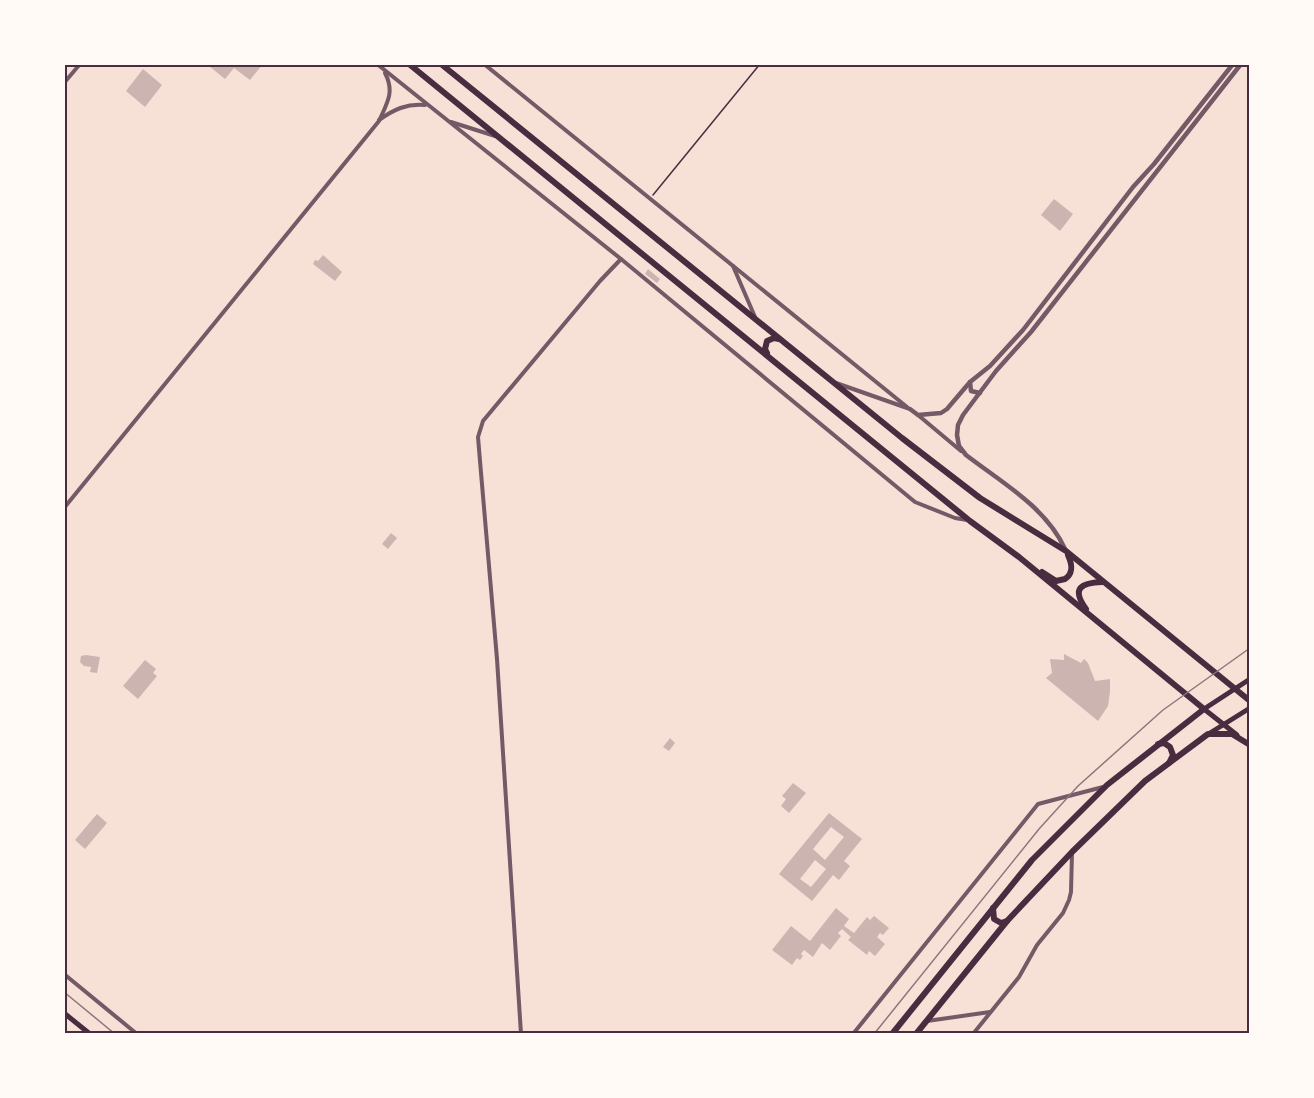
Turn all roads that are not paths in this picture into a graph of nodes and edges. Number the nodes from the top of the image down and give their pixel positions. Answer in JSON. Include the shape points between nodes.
{"nodes":[{"id":1,"x":80,"y":64,"type":"edge"},
{"id":2,"x":377,"y":64,"type":"edge"},
{"id":3,"x":409,"y":64,"type":"edge"},
{"id":4,"x":441,"y":64,"type":"edge"},
{"id":5,"x":484,"y":64,"type":"edge"},
{"id":6,"x":1233,"y":64,"type":"edge"},
{"id":7,"x":1241,"y":64,"type":"edge"},
{"id":8,"x":383,"y":70,"type":"junction"},
{"id":9,"x":64,"y":83,"type":"edge"},
{"id":10,"x":427,"y":106,"type":"junction"},
{"id":11,"x":379,"y":121,"type":"junction"},
{"id":12,"x":447,"y":121,"type":"junction"},
{"id":13,"x":500,"y":138,"type":"junction"},
{"id":14,"x":621,"y":259,"type":"junction"},
{"id":15,"x":732,"y":265,"type":"junction"},
{"id":16,"x":757,"y":320,"type":"junction"},
{"id":17,"x":780,"y":339,"type":"junction"},
{"id":18,"x":767,"y":354,"type":"junction"},
{"id":19,"x":832,"y":381,"type":"junction"},
{"id":20,"x":970,"y":382,"type":"junction"},
{"id":21,"x":980,"y":393,"type":"junction"},
{"id":22,"x":910,"y":409,"type":"junction"},
{"id":23,"x":918,"y":415,"type":"junction"},
{"id":24,"x":966,"y":455,"type":"junction"},
{"id":25,"x":64,"y":508,"type":"edge"},
{"id":26,"x":970,"y":520,"type":"junction"},
{"id":27,"x":1066,"y":551,"type":"junction"},
{"id":28,"x":1019,"y":557,"type":"junction"},
{"id":29,"x":1102,"y":582,"type":"junction"},
{"id":30,"x":1092,"y":617,"type":"junction"},
{"id":31,"x":1250,"y":679,"type":"edge"},
{"id":32,"x":1234,"y":688,"type":"junction"},
{"id":33,"x":1248,"y":700,"type":"edge"},
{"id":34,"x":1250,"y":708,"type":"edge"},
{"id":35,"x":1204,"y":709,"type":"junction"},
{"id":36,"x":1224,"y":725,"type":"junction"},
{"id":37,"x":1208,"y":734,"type":"junction"},
{"id":38,"x":1239,"y":737,"type":"junction"},
{"id":39,"x":1158,"y":744,"type":"junction"},
{"id":40,"x":1250,"y":745,"type":"edge"},
{"id":41,"x":1169,"y":763,"type":"junction"},
{"id":42,"x":1107,"y":785,"type":"junction"},
{"id":43,"x":1072,"y":852,"type":"junction"},
{"id":44,"x":993,"y":908,"type":"junction"},
{"id":45,"x":1007,"y":921,"type":"junction"},
{"id":46,"x":64,"y":974,"type":"edge"},
{"id":47,"x":990,"y":1012,"type":"junction"},
{"id":48,"x":64,"y":1013,"type":"edge"},
{"id":49,"x":926,"y":1021,"type":"junction"},
{"id":50,"x":90,"y":1034,"type":"edge"},
{"id":51,"x":137,"y":1034,"type":"edge"},
{"id":52,"x":521,"y":1034,"type":"edge"},
{"id":53,"x":853,"y":1034,"type":"edge"},
{"id":54,"x":892,"y":1034,"type":"edge"},
{"id":55,"x":916,"y":1034,"type":"edge"},
{"id":56,"x":974,"y":1034,"type":"edge"}],
"edges":[{"from":1,"to":9,"type":"street"},
{"from":2,"to":8,"type":"street"},
{"from":3,"to":13,"type":"main road"},
{"from":4,"to":16,"type":"main road"},
{"from":5,"to":15,"type":"street"},
{"from":6,"to":20,"type":"street","via":[[1023,330]]},
{"from":7,"to":21,"type":"street"},
{"from":8,"to":10,"type":"street"},
{"from":8,"to":11,"type":"street","via":[[391,87]]},
{"from":10,"to":11,"type":"street","via":[[412,104]]},
{"from":10,"to":12,"type":"street"},
{"from":11,"to":25,"type":"street"},
{"from":12,"to":13,"type":"street"},
{"from":12,"to":14,"type":"street"},
{"from":13,"to":18,"type":"main road"},
{"from":14,"to":26,"type":"street","via":[[915,502]]},
{"from":14,"to":52,"type":"street","via":[[483,421],[478,437],[497,658]]},
{"from":15,"to":16,"type":"street"},
{"from":15,"to":22,"type":"street"},
{"from":16,"to":17,"type":"main road"},
{"from":17,"to":18,"type":"main road","via":[[767,341]]},
{"from":17,"to":19,"type":"main road"},
{"from":18,"to":26,"type":"main road"},
{"from":19,"to":22,"type":"street"},
{"from":19,"to":27,"type":"main road","via":[[980,498]]},
{"from":20,"to":21,"type":"street","via":[[971,390]]},
{"from":20,"to":23,"type":"street","via":[[947,409]]},
{"from":21,"to":24,"type":"street","via":[[958,424],[959,446]]},
{"from":22,"to":23,"type":"street"},
{"from":23,"to":24,"type":"street"},
{"from":24,"to":27,"type":"street","via":[[1043,515]]},
{"from":26,"to":28,"type":"main road"},
{"from":27,"to":28,"type":"main road","via":[[1071,572],[1061,581]]},
{"from":27,"to":29,"type":"main road"},
{"from":28,"to":30,"type":"main road"},
{"from":29,"to":30,"type":"main road","via":[[1084,584],[1078,593],[1078,599]]},
{"from":29,"to":32,"type":"main road"},
{"from":30,"to":35,"type":"main road"},
{"from":31,"to":32,"type":"main road"},
{"from":32,"to":33,"type":"main road"},
{"from":32,"to":35,"type":"main road"},
{"from":34,"to":36,"type":"main road"},
{"from":35,"to":36,"type":"main road"},
{"from":35,"to":39,"type":"main road"},
{"from":36,"to":37,"type":"main road"},
{"from":36,"to":38,"type":"main road"},
{"from":37,"to":38,"type":"main road"},
{"from":37,"to":41,"type":"main road"},
{"from":38,"to":40,"type":"main road"},
{"from":39,"to":41,"type":"main road","via":[[1170,747],[1173,755]]},
{"from":39,"to":42,"type":"main road"},
{"from":41,"to":43,"type":"main road","via":[[1118,805]]},
{"from":42,"to":44,"type":"main road","via":[[1032,860]]},
{"from":42,"to":53,"type":"street","via":[[1038,804]]},
{"from":43,"to":45,"type":"main road"},
{"from":43,"to":47,"type":"street","via":[[1071,892],[1066,906],[1019,977]]},
{"from":44,"to":45,"type":"main road","via":[[994,919]]},
{"from":44,"to":54,"type":"main road"},
{"from":45,"to":49,"type":"main road"},
{"from":46,"to":51,"type":"street"},
{"from":47,"to":49,"type":"street"},
{"from":47,"to":56,"type":"street"},
{"from":48,"to":50,"type":"main road"},
{"from":49,"to":55,"type":"main road"}]}
